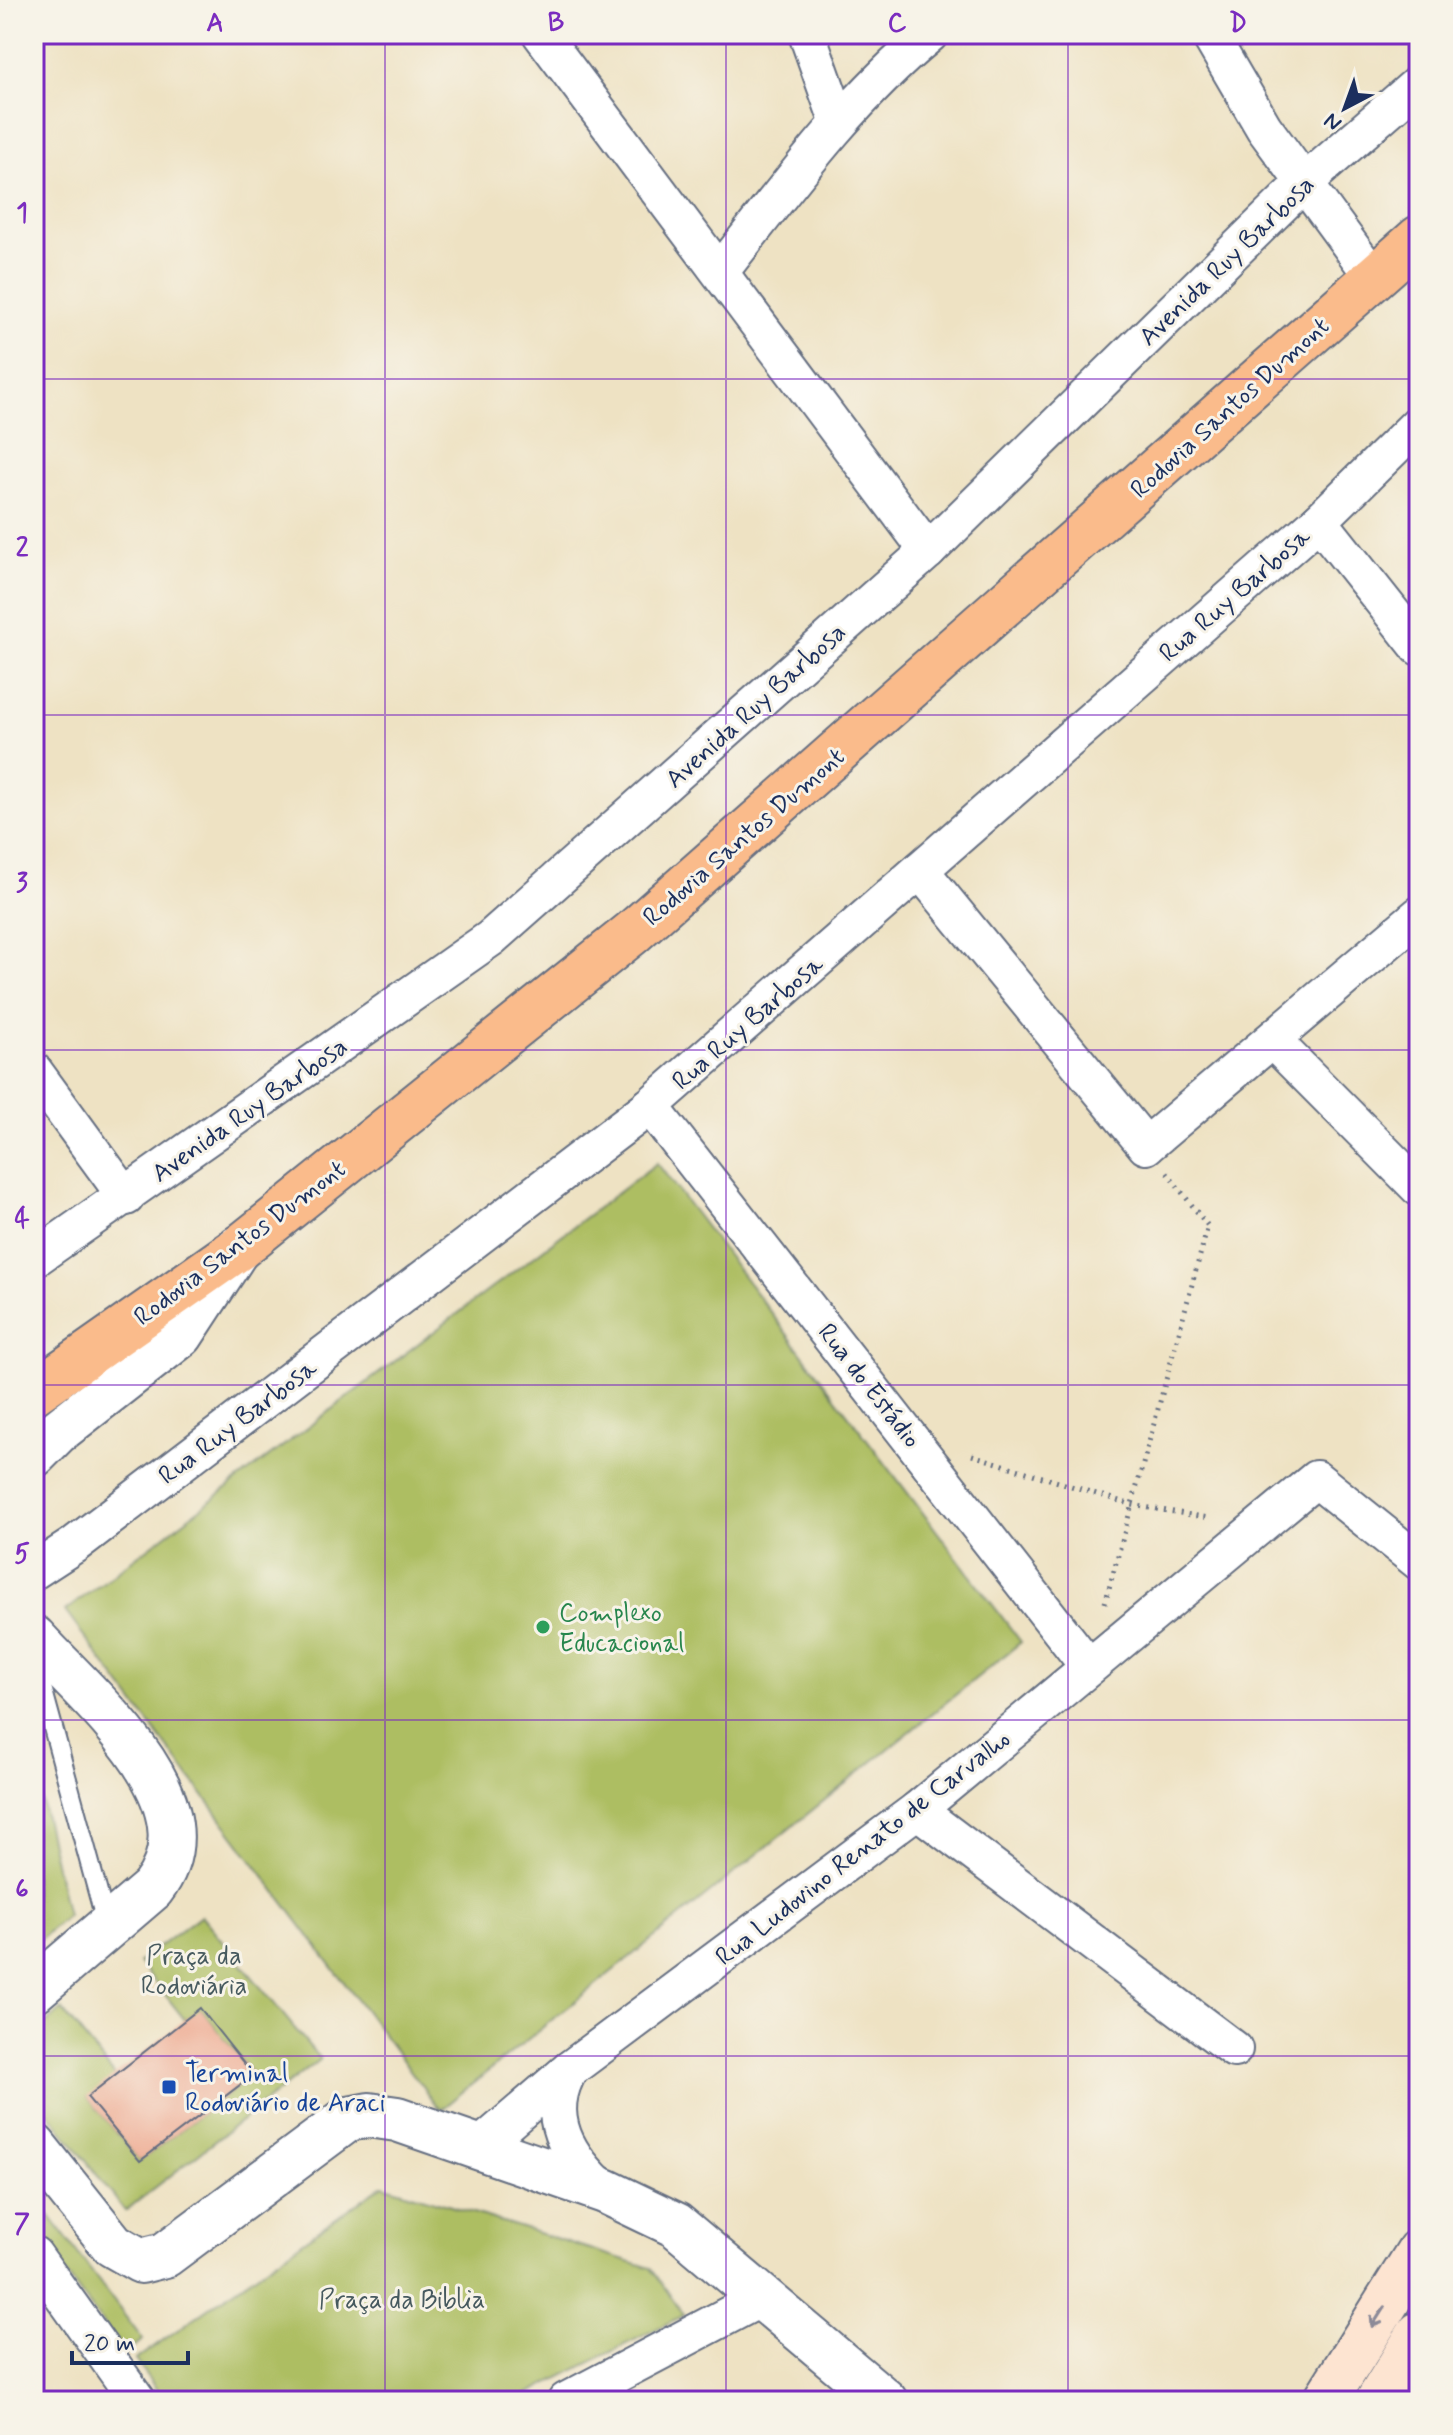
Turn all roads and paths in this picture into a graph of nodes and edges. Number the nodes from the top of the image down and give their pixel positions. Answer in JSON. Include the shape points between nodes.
{"nodes":[{"id":1,"x":541,"y":34,"type":"edge"},
{"id":2,"x":807,"y":34,"type":"edge"},
{"id":3,"x":930,"y":34,"type":"edge"},
{"id":4,"x":1209,"y":34,"type":"edge"},
{"id":5,"x":1419,"y":83,"type":"edge"},
{"id":6,"x":838,"y":121,"type":"junction"},
{"id":7,"x":1303,"y":184,"type":"junction"},
{"id":8,"x":1419,"y":238,"type":"edge"},
{"id":9,"x":720,"y":272,"type":"junction"},
{"id":10,"x":1374,"y":278,"type":"junction"},
{"id":11,"x":1419,"y":423,"type":"edge"},
{"id":12,"x":1319,"y":521,"type":"junction"},
{"id":13,"x":928,"y":551,"type":"junction"},
{"id":14,"x":1419,"y":647,"type":"edge"},
{"id":15,"x":920,"y":870,"type":"junction"},
{"id":16,"x":1419,"y":915,"type":"edge"},
{"id":17,"x":1272,"y":1040,"type":"junction"},
{"id":18,"x":34,"y":1071,"type":"edge"},
{"id":19,"x":650,"y":1106,"type":"junction"},
{"id":20,"x":1146,"y":1146,"type":"junction"},
{"id":21,"x":1419,"y":1188,"type":"edge"},
{"id":22,"x":126,"y":1197,"type":"junction"},
{"id":23,"x":239,"y":1248,"type":"junction"},
{"id":24,"x":34,"y":1259,"type":"edge"},
{"id":25,"x":34,"y":1392,"type":"edge"},
{"id":26,"x":969,"y":1454,"type":"dead end"},
{"id":27,"x":34,"y":1455,"type":"edge"},
{"id":28,"x":1132,"y":1505,"type":"junction"},
{"id":29,"x":1258,"y":1527,"type":"junction"},
{"id":30,"x":1419,"y":1562,"type":"edge"},
{"id":31,"x":34,"y":1571,"type":"edge"},
{"id":32,"x":34,"y":1638,"type":"edge"},
{"id":33,"x":34,"y":1658,"type":"edge"},
{"id":34,"x":1088,"y":1666,"type":"junction"},
{"id":35,"x":917,"y":1810,"type":"junction"},
{"id":36,"x":108,"y":1929,"type":"junction"},
{"id":37,"x":34,"y":1990,"type":"edge"},
{"id":38,"x":1234,"y":2049,"type":"dead end"},
{"id":39,"x":570,"y":2069,"type":"junction"},
{"id":40,"x":34,"y":2146,"type":"edge"},
{"id":41,"x":478,"y":2148,"type":"junction"},
{"id":42,"x":605,"y":2191,"type":"junction"},
{"id":43,"x":1419,"y":2251,"type":"edge"},
{"id":44,"x":34,"y":2255,"type":"edge"},
{"id":45,"x":765,"y":2296,"type":"junction"},
{"id":46,"x":1419,"y":2334,"type":"edge"},
{"id":47,"x":138,"y":2401,"type":"edge"},
{"id":48,"x":566,"y":2401,"type":"edge"},
{"id":49,"x":885,"y":2401,"type":"edge"},
{"id":50,"x":1325,"y":2401,"type":"edge"},
{"id":51,"x":1378,"y":2401,"type":"edge"}],
"edges":[{"from":1,"to":9,"type":"street"},
{"from":2,"to":6,"type":"street"},
{"from":3,"to":6,"type":"street"},
{"from":4,"to":7,"type":"street"},
{"from":5,"to":7,"type":"street","name":"Avenida Ruy Barbosa"},
{"from":6,"to":9,"type":"street"},
{"from":7,"to":10,"type":"street"},
{"from":7,"to":13,"type":"street","name":"Avenida Ruy Barbosa"},
{"from":8,"to":10,"type":"highway","name":"Rodovia Santos Dumont"},
{"from":9,"to":13,"type":"street"},
{"from":10,"to":23,"type":"highway","name":"Rodovia Santos Dumont","via":[[632,933]]},
{"from":11,"to":12,"type":"street","name":"Rua Ruy Barbosa"},
{"from":12,"to":14,"type":"street"},
{"from":12,"to":15,"type":"street","name":"Rua Ruy Barbosa"},
{"from":13,"to":22,"type":"street","name":"Avenida Ruy Barbosa","via":[[491,938]]},
{"from":15,"to":19,"type":"street","name":"Rua Ruy Barbosa"},
{"from":15,"to":20,"type":"street"},
{"from":16,"to":17,"type":"street"},
{"from":17,"to":20,"type":"street"},
{"from":17,"to":21,"type":"street"},
{"from":18,"to":22,"type":"street"},
{"from":19,"to":31,"type":"street","name":"Rua Ruy Barbosa"},
{"from":19,"to":34,"type":"street","name":"Rua do Estádio"},
{"from":20,"to":28,"type":"path","via":[[1208,1226]]},
{"from":22,"to":24,"type":"street","name":"Avenida Ruy Barbosa"},
{"from":23,"to":25,"type":"highway","name":"Rodovia Santos Dumont"},
{"from":23,"to":27,"type":"street","via":[[181,1335]]},
{"from":26,"to":28,"type":"path"},
{"from":28,"to":29,"type":"path"},
{"from":28,"to":34,"type":"path"},
{"from":29,"to":30,"type":"street","name":"Rua Ludovino Renato de Carvalho","via":[[1316,1479]]},
{"from":29,"to":34,"type":"street","name":"Rua Ludovino Renato de Carvalho"},
{"from":32,"to":36,"type":"street","via":[[140,1755],[168,1809],[171,1850],[165,1872]]},
{"from":33,"to":36,"type":"lane"},
{"from":34,"to":35,"type":"street","name":"Rua Ludovino Renato de Carvalho"},
{"from":35,"to":38,"type":"street"},
{"from":35,"to":39,"type":"street","name":"Rua Ludovino Renato de Carvalho"},
{"from":36,"to":37,"type":"street"},
{"from":39,"to":41,"type":"street","name":"Rua Ludovino Renato de Carvalho"},
{"from":39,"to":42,"type":"street","via":[[559,2093],[559,2126],[580,2168]]},
{"from":40,"to":41,"type":"street","via":[[113,2245],[141,2261],[165,2255],[348,2119],[397,2119]]},
{"from":41,"to":42,"type":"street"},
{"from":42,"to":45,"type":"street","via":[[676,2225]]},
{"from":43,"to":50,"type":"main road","one_way":true},
{"from":44,"to":47,"type":"street"},
{"from":45,"to":48,"type":"street"},
{"from":45,"to":49,"type":"street"},
{"from":46,"to":51,"type":"main road"}]}
